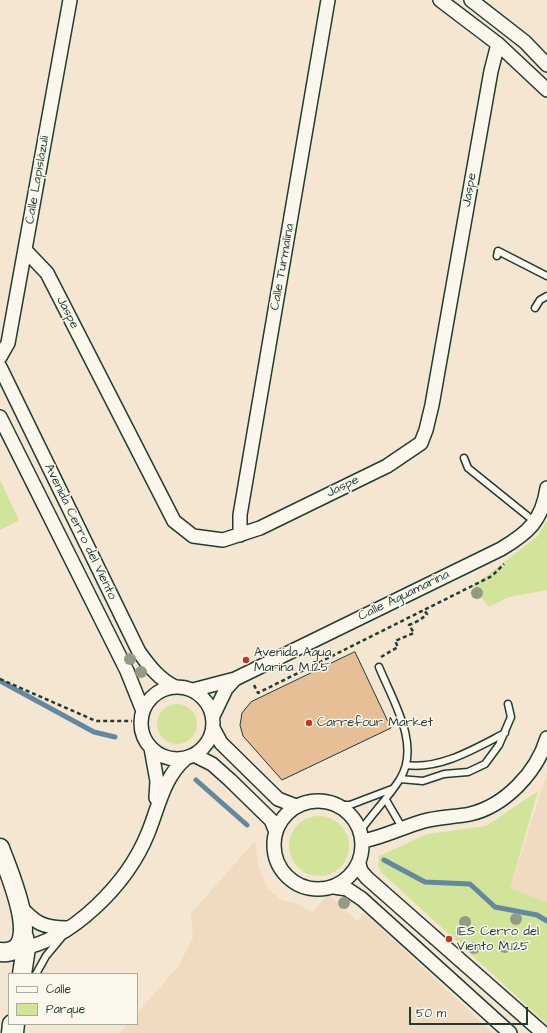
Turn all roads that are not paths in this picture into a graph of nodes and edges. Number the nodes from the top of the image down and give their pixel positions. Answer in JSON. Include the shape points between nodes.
{"nodes":[{"id":1,"x":70,"y":0,"type":"edge"},
{"id":2,"x":328,"y":0,"type":"edge"},
{"id":3,"x":440,"y":0,"type":"edge"},
{"id":4,"x":472,"y":0,"type":"edge"},
{"id":5,"x":498,"y":44,"type":"junction"},
{"id":6,"x":547,"y":65,"type":"edge"},
{"id":7,"x":547,"y":90,"type":"edge"},
{"id":8,"x":25,"y":250,"type":"junction"},
{"id":9,"x":497,"y":256,"type":"dead end"},
{"id":10,"x":547,"y":276,"type":"edge"},
{"id":11,"x":547,"y":296,"type":"edge"},
{"id":12,"x":535,"y":308,"type":"dead end"},
{"id":13,"x":0,"y":357,"type":"edge"},
{"id":14,"x":0,"y":366,"type":"edge"},
{"id":15,"x":0,"y":417,"type":"edge"},
{"id":16,"x":464,"y":458,"type":"dead end"},
{"id":17,"x":547,"y":488,"type":"edge"},
{"id":18,"x":535,"y":522,"type":"junction"},
{"id":19,"x":240,"y":535,"type":"junction"},
{"id":20,"x":379,"y":667,"type":"road end"},
{"id":21,"x":235,"y":679,"type":"junction"},
{"id":22,"x":175,"y":687,"type":"junction"},
{"id":23,"x":193,"y":690,"type":"junction"},
{"id":24,"x":508,"y":704,"type":"dead end"},
{"id":25,"x":142,"y":716,"type":"junction"},
{"id":26,"x":213,"y":722,"type":"junction"},
{"id":27,"x":505,"y":733,"type":"junction"},
{"id":28,"x":547,"y":738,"type":"edge"},
{"id":29,"x":151,"y":748,"type":"junction"},
{"id":30,"x":190,"y":757,"type":"junction"},
{"id":31,"x":406,"y":765,"type":"junction"},
{"id":32,"x":400,"y":778,"type":"junction"},
{"id":33,"x":394,"y":788,"type":"junction"},
{"id":34,"x":386,"y":800,"type":"junction"},
{"id":35,"x":338,"y":805,"type":"junction"},
{"id":36,"x":296,"y":806,"type":"junction"},
{"id":37,"x":156,"y":808,"type":"junction"},
{"id":38,"x":403,"y":829,"type":"junction"},
{"id":39,"x":276,"y":832,"type":"junction"},
{"id":40,"x":362,"y":836,"type":"junction"},
{"id":41,"x":0,"y":848,"type":"edge"},
{"id":42,"x":359,"y":864,"type":"junction"},
{"id":43,"x":334,"y":887,"type":"junction"},
{"id":44,"x":19,"y":905,"type":"junction"},
{"id":45,"x":71,"y":926,"type":"junction"},
{"id":46,"x":16,"y":946,"type":"edge"},
{"id":47,"x":22,"y":973,"type":"edge"},
{"id":48,"x":37,"y":973,"type":"edge"},
{"id":49,"x":510,"y":1033,"type":"edge"},
{"id":50,"x":543,"y":1033,"type":"edge"}],
"edges":[{"from":1,"to":8,"type":"street","name":"Calle Lapislázuli"},
{"from":2,"to":19,"type":"street","name":"Calle Turmalina","via":[[240,515]]},
{"from":3,"to":5,"type":"street"},
{"from":4,"to":6,"type":"street","via":[[525,42]]},
{"from":5,"to":7,"type":"street"},
{"from":5,"to":19,"type":"street","name":"Jaspe","via":[[491,71],[432,405],[421,443],[387,466],[260,528]]},
{"from":8,"to":13,"type":"street","name":"Calle Lapislázuli","via":[[8,343]]},
{"from":8,"to":19,"type":"street","name":"Jaspe","via":[[47,273],[174,521],[192,536],[223,540]]},
{"from":9,"to":10,"type":"lane","via":[[498,251]]},
{"from":11,"to":12,"type":"lane","via":[[540,300]]},
{"from":14,"to":22,"type":"street","name":"Avenida Cerro del Viento","via":[[139,652],[155,673]]},
{"from":15,"to":25,"type":"street","name":"Avenida Cerro del Viento","via":[[128,671]]},
{"from":16,"to":18,"type":"lane","via":[[468,468]]},
{"from":17,"to":18,"type":"street","name":"Calle Aguamarina","via":[[545,503]]},
{"from":18,"to":21,"type":"street","name":"Calle Aguamarina","via":[[522,536],[501,549]]},
{"from":20,"to":31,"type":"lane","via":[[408,740]]},
{"from":21,"to":23,"type":"street","name":"Calle Aguamarina"},
{"from":21,"to":26,"type":"street","name":"Calle Aguamarina","via":[[226,689]]},
{"from":22,"to":23,"type":"street"},
{"from":22,"to":25,"type":"street","via":[[159,691],[152,697]]},
{"from":23,"to":26,"type":"street","via":[[206,701]]},
{"from":24,"to":27,"type":"lane","via":[[511,717]]},
{"from":25,"to":29,"type":"street","via":[[141,731]]},
{"from":26,"to":30,"type":"street","via":[[210,739],[203,748]]},
{"from":26,"to":36,"type":"street","via":[[221,743],[278,799]]},
{"from":27,"to":31,"type":"lane","via":[[473,750],[442,761],[417,766]]},
{"from":27,"to":32,"type":"lane","via":[[485,764],[468,772],[444,774],[423,781]]},
{"from":28,"to":38,"type":"street","via":[[540,757],[511,793],[471,814],[424,821]]},
{"from":29,"to":30,"type":"street","via":[[167,758]]},
{"from":29,"to":37,"type":"street","via":[[157,781]]},
{"from":30,"to":37,"type":"street","via":[[176,766]]},
{"from":30,"to":39,"type":"street","via":[[212,764],[271,820]]},
{"from":31,"to":32,"type":"lane"},
{"from":32,"to":33,"type":"lane"},
{"from":33,"to":34,"type":"lane"},
{"from":33,"to":35,"type":"lane","via":[[350,805]]},
{"from":34,"to":38,"type":"lane"},
{"from":34,"to":40,"type":"lane"},
{"from":35,"to":36,"type":"street","via":[[317,800]]},
{"from":35,"to":40,"type":"street","via":[[348,811],[355,820]]},
{"from":36,"to":39,"type":"street","via":[[287,813]]},
{"from":37,"to":45,"type":"street","via":[[148,833],[125,873],[98,905]]},
{"from":38,"to":40,"type":"street"},
{"from":39,"to":43,"type":"street","via":[[275,856],[288,878],[309,889],[322,890]]},
{"from":40,"to":42,"type":"street"},
{"from":41,"to":44,"type":"street"},
{"from":42,"to":43,"type":"street","via":[[353,874]]},
{"from":42,"to":50,"type":"street","via":[[367,878]]},
{"from":43,"to":49,"type":"street","via":[[347,889],[362,899]]},
{"from":44,"to":45,"type":"street","via":[[40,924]]},
{"from":44,"to":46,"type":"street","via":[[24,930]]},
{"from":45,"to":46,"type":"street","via":[[46,941]]},
{"from":45,"to":48,"type":"lane","via":[[56,942]]},
{"from":46,"to":47,"type":"street"}]}
